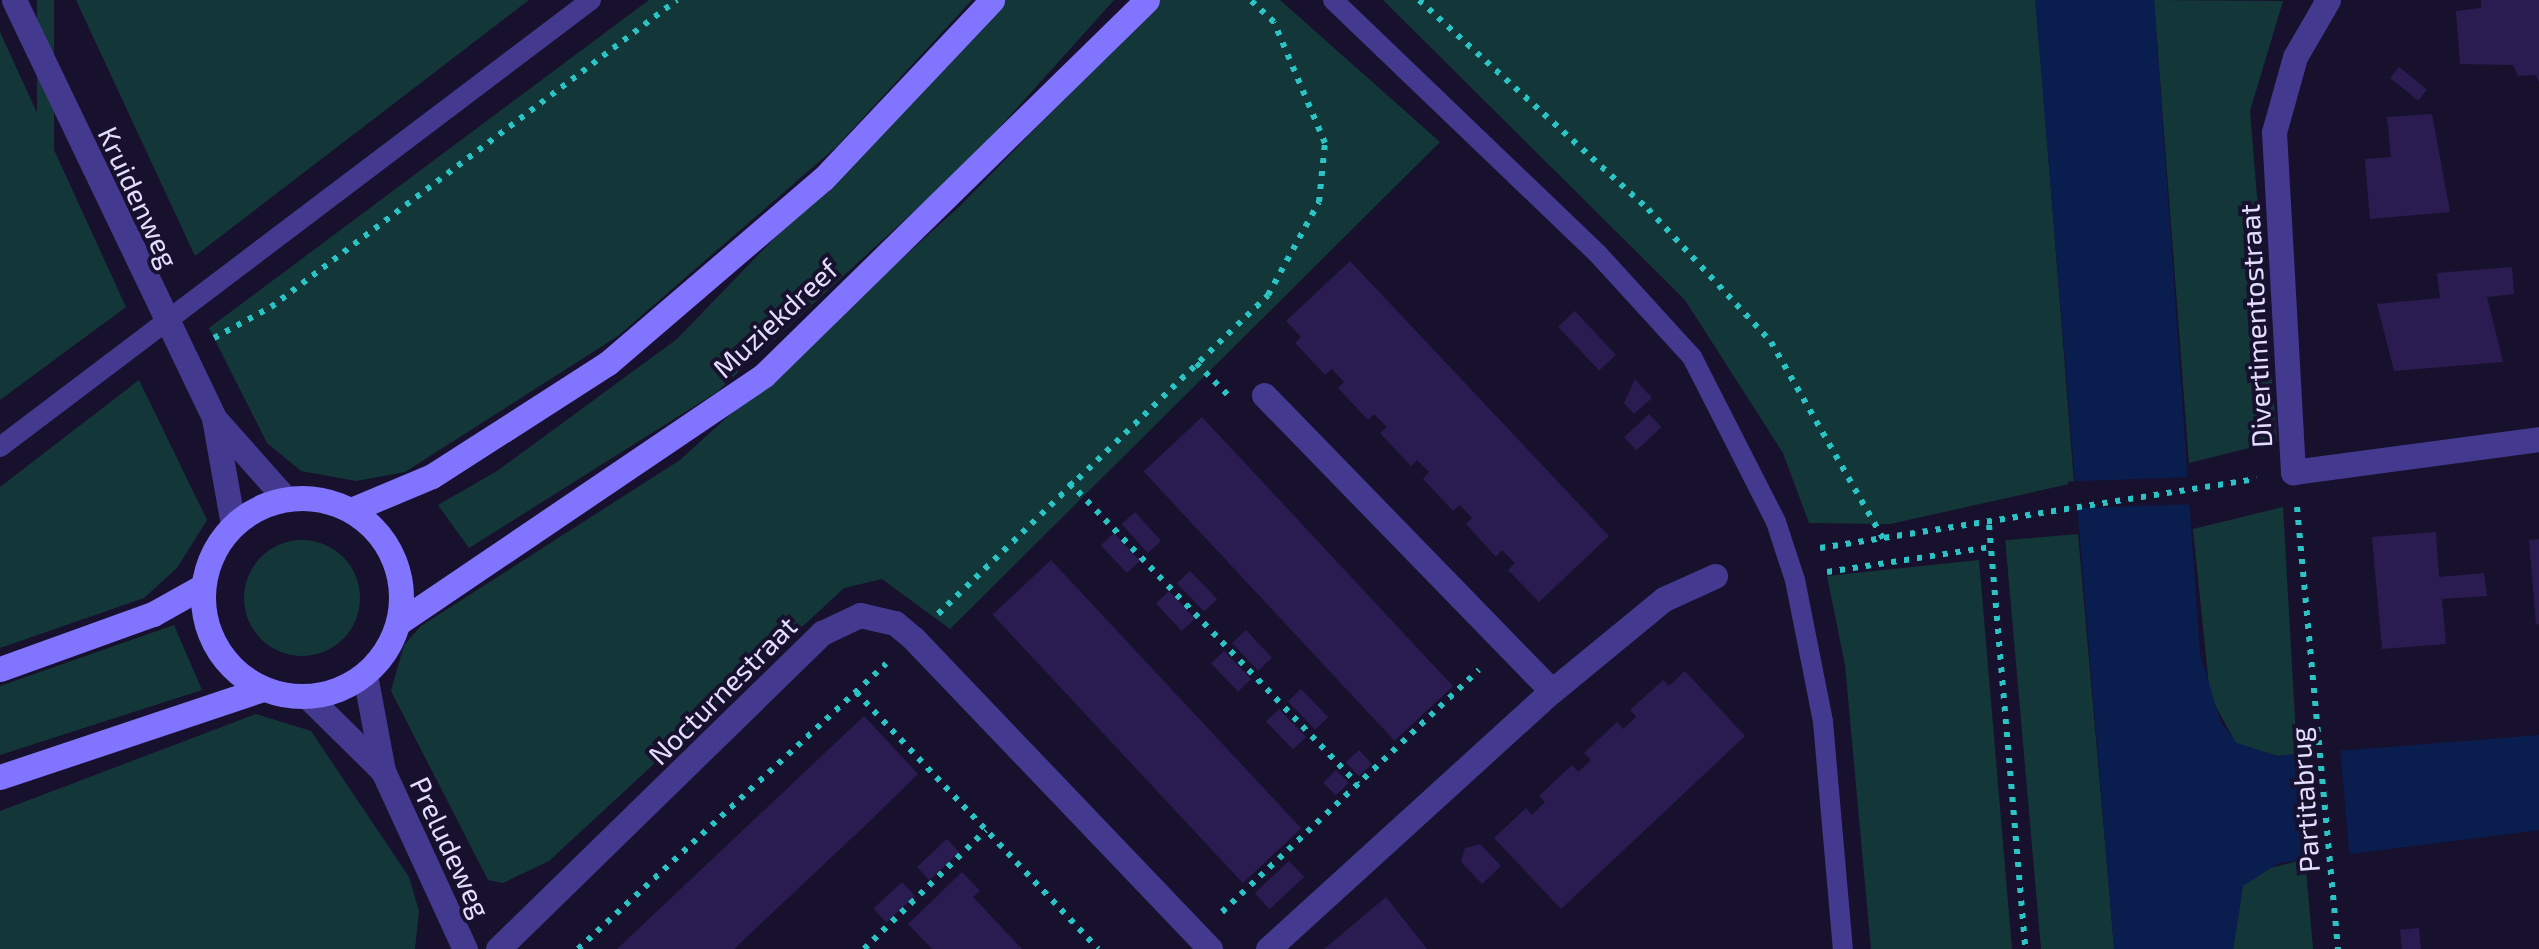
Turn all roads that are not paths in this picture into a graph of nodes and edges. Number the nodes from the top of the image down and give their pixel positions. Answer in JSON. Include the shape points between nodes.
{"nodes":[{"id":1,"x":14,"y":0,"type":"edge"},
{"id":2,"x":592,"y":0,"type":"edge"},
{"id":3,"x":992,"y":0,"type":"edge"},
{"id":4,"x":1332,"y":0,"type":"edge"},
{"id":5,"x":2328,"y":0,"type":"edge"},
{"id":6,"x":1145,"y":2,"type":"edge"},
{"id":7,"x":162,"y":317,"type":"junction"},
{"id":8,"x":1264,"y":395,"type":"dead end"},
{"id":9,"x":214,"y":418,"type":"junction"},
{"id":10,"x":2539,"y":440,"type":"edge"},
{"id":11,"x":0,"y":447,"type":"edge"},
{"id":12,"x":286,"y":499,"type":"junction"},
{"id":13,"x":350,"y":510,"type":"junction"},
{"id":14,"x":234,"y":525,"type":"junction"},
{"id":15,"x":1715,"y":576,"type":"dead end"},
{"id":16,"x":202,"y":586,"type":"junction"},
{"id":17,"x":398,"y":622,"type":"junction"},
{"id":18,"x":0,"y":669,"type":"edge"},
{"id":19,"x":365,"y":675,"type":"junction"},
{"id":20,"x":263,"y":689,"type":"junction"},
{"id":21,"x":1552,"y":691,"type":"junction"},
{"id":22,"x":308,"y":696,"type":"junction"},
{"id":23,"x":383,"y":771,"type":"junction"},
{"id":24,"x":0,"y":778,"type":"edge"},
{"id":25,"x":507,"y":947,"type":"edge"},
{"id":26,"x":465,"y":949,"type":"edge"},
{"id":27,"x":1210,"y":949,"type":"edge"},
{"id":28,"x":1268,"y":949,"type":"edge"},
{"id":29,"x":1843,"y":949,"type":"edge"}],
"edges":[{"from":1,"to":7,"type":"street","name":"Kruidenweg"},
{"from":2,"to":7,"type":"lane"},
{"from":3,"to":13,"type":"main road","via":[[822,179],[608,363],[432,476]]},
{"from":4,"to":29,"type":"lane","via":[[1596,253],[1692,356],[1789,558],[1824,722]]},
{"from":5,"to":10,"type":"street","name":"Divertimentostraat","via":[[2294,57],[2274,132],[2293,472]]},
{"from":6,"to":17,"type":"main road","name":"Muziekdreef","via":[[764,375],[681,438]]},
{"from":7,"to":9,"type":"street","name":"Kruidenweg"},
{"from":7,"to":11,"type":"lane"},
{"from":8,"to":21,"type":"street"},
{"from":9,"to":12,"type":"street","name":"Kruidenweg"},
{"from":9,"to":14,"type":"street","name":"Kruidenweg"},
{"from":12,"to":13,"type":"main road"},
{"from":12,"to":14,"type":"main road"},
{"from":13,"to":17,"type":"main road","via":[[394,558]]},
{"from":14,"to":16,"type":"main road"},
{"from":15,"to":21,"type":"street","via":[[1664,599]]},
{"from":16,"to":18,"type":"main road","via":[[153,614]]},
{"from":16,"to":20,"type":"main road","via":[[216,648]]},
{"from":17,"to":19,"type":"main road"},
{"from":19,"to":22,"type":"main road"},
{"from":19,"to":23,"type":"street","name":"Preludeweg"},
{"from":20,"to":22,"type":"main road"},
{"from":20,"to":24,"type":"main road"},
{"from":21,"to":28,"type":"street"},
{"from":22,"to":23,"type":"street","name":"Preludeweg"},
{"from":23,"to":26,"type":"street","name":"Preludeweg"},
{"from":25,"to":27,"type":"street","name":"Nocturnestraat","via":[[822,633],[860,615],[895,623],[914,638]]}]}
